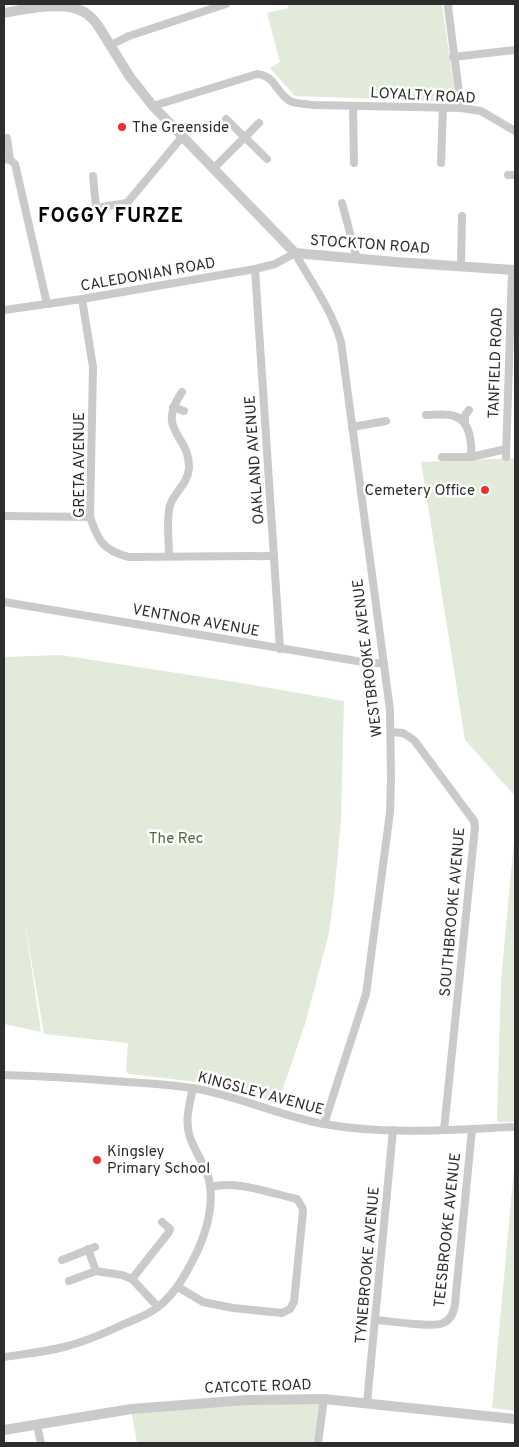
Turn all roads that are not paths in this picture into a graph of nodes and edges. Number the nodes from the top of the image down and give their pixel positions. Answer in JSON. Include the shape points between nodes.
{"nodes":[{"id":1,"x":226,"y":4,"type":"edge"},
{"id":2,"x":449,"y":4,"type":"edge"},
{"id":3,"x":85,"y":7,"type":"edge"},
{"id":4,"x":4,"y":13,"type":"edge"},
{"id":5,"x":110,"y":45,"type":"junction"},
{"id":6,"x":515,"y":50,"type":"edge"},
{"id":7,"x":454,"y":57,"type":"junction"},
{"id":8,"x":153,"y":106,"type":"junction"},
{"id":9,"x":353,"y":106,"type":"junction"},
{"id":10,"x":443,"y":107,"type":"junction"},
{"id":11,"x":461,"y":108,"type":"junction"},
{"id":12,"x":226,"y":119,"type":"dead end"},
{"id":13,"x":259,"y":122,"type":"dead end"},
{"id":14,"x":515,"y":131,"type":"edge"},
{"id":15,"x":182,"y":137,"type":"junction"},
{"id":16,"x":7,"y":138,"type":"dead end"},
{"id":17,"x":244,"y":138,"type":"junction"},
{"id":18,"x":266,"y":159,"type":"dead end"},
{"id":19,"x":7,"y":160,"type":"edge"},
{"id":20,"x":354,"y":163,"type":"dead end"},
{"id":21,"x":442,"y":163,"type":"dead end"},
{"id":22,"x":213,"y":169,"type":"junction"},
{"id":23,"x":93,"y":176,"type":"dead end"},
{"id":24,"x":342,"y":203,"type":"dead end"},
{"id":25,"x":462,"y":216,"type":"dead end"},
{"id":26,"x":295,"y":253,"type":"junction"},
{"id":27,"x":357,"y":259,"type":"junction"},
{"id":28,"x":461,"y":265,"type":"junction"},
{"id":29,"x":255,"y":269,"type":"junction"},
{"id":30,"x":514,"y":270,"type":"edge"},
{"id":31,"x":82,"y":299,"type":"junction"},
{"id":32,"x":47,"y":304,"type":"junction"},
{"id":33,"x":4,"y":310,"type":"edge"},
{"id":34,"x":182,"y":392,"type":"dead end"},
{"id":35,"x":173,"y":407,"type":"junction"},
{"id":36,"x":470,"y":410,"type":"dead end"},
{"id":37,"x":184,"y":411,"type":"dead end"},
{"id":38,"x":511,"y":413,"type":"edge"},
{"id":39,"x":426,"y":415,"type":"dead end"},
{"id":40,"x":386,"y":421,"type":"dead end"},
{"id":41,"x":465,"y":423,"type":"junction"},
{"id":42,"x":352,"y":427,"type":"junction"},
{"id":43,"x":471,"y":456,"type":"junction"},
{"id":44,"x":442,"y":457,"type":"dead end"},
{"id":45,"x":4,"y":516,"type":"edge"},
{"id":46,"x":90,"y":517,"type":"junction"},
{"id":47,"x":169,"y":556,"type":"junction"},
{"id":48,"x":274,"y":556,"type":"junction"},
{"id":49,"x":4,"y":602,"type":"edge"},
{"id":50,"x":280,"y":648,"type":"junction"},
{"id":51,"x":384,"y":663,"type":"junction"},
{"id":52,"x":391,"y":732,"type":"junction"},
{"id":53,"x":4,"y":1075,"type":"edge"},
{"id":54,"x":193,"y":1088,"type":"junction"},
{"id":55,"x":324,"y":1124,"type":"junction"},
{"id":56,"x":512,"y":1127,"type":"dead end"},
{"id":57,"x":472,"y":1129,"type":"junction"},
{"id":58,"x":393,"y":1130,"type":"junction"},
{"id":59,"x":444,"y":1130,"type":"junction"},
{"id":60,"x":210,"y":1187,"type":"junction"},
{"id":61,"x":162,"y":1222,"type":"dead end"},
{"id":62,"x":62,"y":1260,"type":"dead end"},
{"id":63,"x":96,"y":1271,"type":"junction"},
{"id":64,"x":132,"y":1279,"type":"junction"},
{"id":65,"x":69,"y":1281,"type":"dead end"},
{"id":66,"x":178,"y":1287,"type":"junction"},
{"id":67,"x":158,"y":1307,"type":"junction"},
{"id":68,"x":376,"y":1320,"type":"junction"},
{"id":69,"x":4,"y":1357,"type":"edge"},
{"id":70,"x":324,"y":1399,"type":"junction"},
{"id":71,"x":367,"y":1403,"type":"junction"},
{"id":72,"x":515,"y":1419,"type":"edge"},
{"id":73,"x":37,"y":1425,"type":"junction"},
{"id":74,"x":4,"y":1430,"type":"edge"},
{"id":75,"x":41,"y":1443,"type":"edge"},
{"id":76,"x":318,"y":1443,"type":"edge"}],
"edges":[{"from":1,"to":5,"type":"street"},
{"from":2,"to":7,"type":"street"},
{"from":3,"to":4,"type":"street","name":"STOCKTON ROAD","via":[[26,8]]},
{"from":3,"to":5,"type":"street","name":"STOCKTON ROAD"},
{"from":5,"to":8,"type":"street","name":"STOCKTON ROAD"},
{"from":6,"to":7,"type":"street"},
{"from":7,"to":11,"type":"street"},
{"from":8,"to":9,"type":"street","name":"LOYALTY ROAD","via":[[257,74],[266,75],[291,102]]},
{"from":8,"to":15,"type":"street","name":"STOCKTON ROAD"},
{"from":9,"to":10,"type":"street","name":"LOYALTY ROAD"},
{"from":9,"to":20,"type":"street","name":"LOYALTY ROAD"},
{"from":10,"to":11,"type":"street","name":"LOYALTY ROAD"},
{"from":10,"to":21,"type":"street"},
{"from":11,"to":14,"type":"street","name":"LOYALTY ROAD","via":[[481,112]]},
{"from":12,"to":17,"type":"street"},
{"from":13,"to":17,"type":"street"},
{"from":15,"to":22,"type":"street","name":"STOCKTON ROAD"},
{"from":15,"to":23,"type":"street","via":[[127,203],[96,208]]},
{"from":16,"to":19,"type":"street"},
{"from":17,"to":18,"type":"street"},
{"from":17,"to":22,"type":"street"},
{"from":19,"to":32,"type":"street","via":[[15,164]]},
{"from":22,"to":26,"type":"street","name":"STOCKTON ROAD"},
{"from":24,"to":27,"type":"street"},
{"from":25,"to":28,"type":"street"},
{"from":26,"to":27,"type":"street","name":"STOCKTON ROAD"},
{"from":26,"to":29,"type":"street","name":"CALEDONIAN ROAD","via":[[275,264]]},
{"from":26,"to":42,"type":"street","name":"WESTBROOKE AVENUE","via":[[332,317],[341,342]]},
{"from":27,"to":28,"type":"street","name":"STOCKTON ROAD"},
{"from":28,"to":30,"type":"street","name":"STOCKTON ROAD"},
{"from":29,"to":31,"type":"street","name":"CALEDONIAN ROAD"},
{"from":29,"to":48,"type":"street","name":"OAKLAND AVENUE"},
{"from":30,"to":38,"type":"street","name":"TANFIELD ROAD"},
{"from":31,"to":32,"type":"street","name":"CALEDONIAN ROAD"},
{"from":31,"to":46,"type":"street","name":"GRETA AVENUE","via":[[93,367]]},
{"from":32,"to":33,"type":"street","name":"CALEDONIAN ROAD"},
{"from":34,"to":35,"type":"street"},
{"from":35,"to":37,"type":"street"},
{"from":35,"to":47,"type":"street","via":[[172,425],[189,467],[186,481],[174,497],[169,511]]},
{"from":36,"to":41,"type":"street"},
{"from":38,"to":43,"type":"street","name":"TANFIELD ROAD","via":[[506,453]]},
{"from":39,"to":41,"type":"street","via":[[456,416]]},
{"from":40,"to":42,"type":"street"},
{"from":41,"to":43,"type":"street","via":[[472,442]]},
{"from":42,"to":51,"type":"street","name":"WESTBROOKE AVENUE"},
{"from":43,"to":44,"type":"street"},
{"from":45,"to":46,"type":"street"},
{"from":46,"to":47,"type":"street","name":"GRETA AVENUE","via":[[97,536],[110,552],[129,556]]},
{"from":47,"to":48,"type":"street","name":"GRETA AVENUE"},
{"from":48,"to":50,"type":"street","name":"OAKLAND AVENUE"},
{"from":49,"to":50,"type":"street","name":"VENTNOR AVENUE"},
{"from":50,"to":51,"type":"street","name":"VENTNOR AVENUE"},
{"from":51,"to":52,"type":"street","name":"WESTBROOKE AVENUE"},
{"from":52,"to":55,"type":"street","name":"WESTBROOKE AVENUE","via":[[390,812],[366,994]]},
{"from":52,"to":59,"type":"street","name":"SOUTHBROOKE AVENUE","via":[[403,733],[414,740],[474,821],[475,827]]},
{"from":53,"to":54,"type":"street","name":"KINGSLEY AVENUE"},
{"from":54,"to":55,"type":"street","name":"KINGSLEY AVENUE"},
{"from":54,"to":60,"type":"street","via":[[188,1112],[189,1132]]},
{"from":55,"to":58,"type":"street","name":"KINGSLEY AVENUE"},
{"from":56,"to":57,"type":"street","name":"KINGSLEY AVENUE"},
{"from":57,"to":59,"type":"street","name":"KINGSLEY AVENUE"},
{"from":57,"to":68,"type":"street","name":"TEESBROOKE AVENUE","via":[[452,1314],[443,1324],[437,1325]]},
{"from":58,"to":59,"type":"street","name":"KINGSLEY AVENUE"},
{"from":58,"to":68,"type":"street","name":"TYNEBROOKE AVENUE"},
{"from":60,"to":66,"type":"street","via":[[208,1218],[202,1241]]},
{"from":60,"to":66,"type":"street","via":[[236,1185],[300,1202],[303,1211],[294,1302],[282,1313],[233,1308],[203,1302]]},
{"from":61,"to":64,"type":"street","via":[[170,1229],[169,1232]]},
{"from":62,"to":63,"type":"street","via":[[92,1248]]},
{"from":63,"to":64,"type":"street","via":[[113,1272]]},
{"from":63,"to":65,"type":"street"},
{"from":64,"to":67,"type":"street"},
{"from":66,"to":67,"type":"street"},
{"from":67,"to":69,"type":"street","via":[[102,1334],[70,1345]]},
{"from":68,"to":71,"type":"street","name":"TYNEBROOKE AVENUE"},
{"from":70,"to":71,"type":"street","name":"CATCOTE ROAD"},
{"from":70,"to":73,"type":"street","name":"CATCOTE ROAD","via":[[162,1406]]},
{"from":70,"to":76,"type":"street"},
{"from":71,"to":72,"type":"street","name":"CATCOTE ROAD"},
{"from":73,"to":74,"type":"street","name":"CATCOTE ROAD"},
{"from":73,"to":75,"type":"street"}]}
